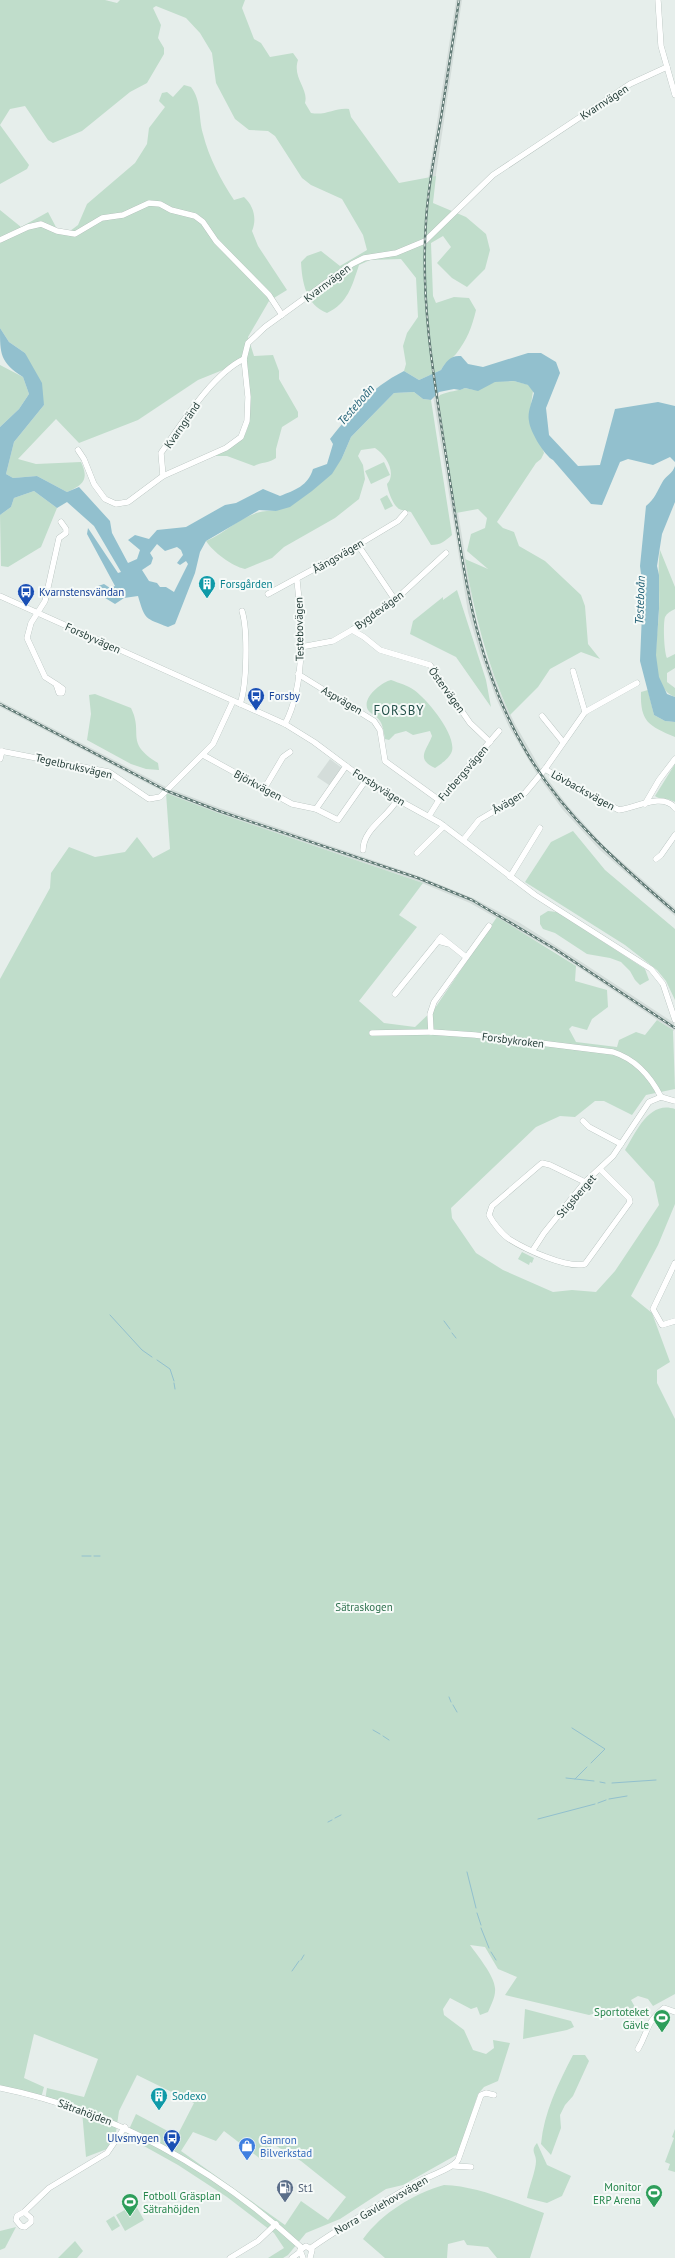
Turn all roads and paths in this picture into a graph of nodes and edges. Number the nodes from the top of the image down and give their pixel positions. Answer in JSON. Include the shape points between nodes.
{"nodes":[{"id":1,"x":658,"y":0,"type":"edge"},
{"id":2,"x":667,"y":68,"type":"junction"},
{"id":3,"x":675,"y":95,"type":"edge"},
{"id":4,"x":0,"y":240,"type":"edge"},
{"id":5,"x":282,"y":315,"type":"junction"},
{"id":6,"x":244,"y":359,"type":"junction"},
{"id":7,"x":78,"y":450,"type":"dead end"},
{"id":8,"x":163,"y":476,"type":"junction"},
{"id":9,"x":405,"y":513,"type":"dead end"},
{"id":10,"x":61,"y":522,"type":"dead end"},
{"id":11,"x":358,"y":545,"type":"junction"},
{"id":12,"x":446,"y":553,"type":"dead end"},
{"id":13,"x":297,"y":580,"type":"junction"},
{"id":14,"x":268,"y":594,"type":"dead end"},
{"id":15,"x":0,"y":596,"type":"edge"},
{"id":16,"x":395,"y":600,"type":"junction"},
{"id":17,"x":242,"y":611,"type":"dead end"},
{"id":18,"x":37,"y":612,"type":"junction"},
{"id":19,"x":352,"y":630,"type":"junction"},
{"id":20,"x":301,"y":647,"type":"junction"},
{"id":21,"x":573,"y":670,"type":"dead end"},
{"id":22,"x":298,"y":674,"type":"junction"},
{"id":23,"x":637,"y":683,"type":"dead end"},
{"id":24,"x":56,"y":684,"type":"dead end"},
{"id":25,"x":233,"y":700,"type":"junction"},
{"id":26,"x":240,"y":704,"type":"junction"},
{"id":27,"x":585,"y":712,"type":"junction"},
{"id":28,"x":542,"y":716,"type":"dead end"},
{"id":29,"x":285,"y":724,"type":"junction"},
{"id":30,"x":499,"y":731,"type":"dead end"},
{"id":31,"x":490,"y":742,"type":"junction"},
{"id":32,"x":563,"y":742,"type":"junction"},
{"id":33,"x":1,"y":751,"type":"edge"},
{"id":34,"x":290,"y":752,"type":"dead end"},
{"id":35,"x":203,"y":755,"type":"junction"},
{"id":36,"x":0,"y":759,"type":"edge"},
{"id":37,"x":675,"y":759,"type":"edge"},
{"id":38,"x":346,"y":766,"type":"junction"},
{"id":39,"x":545,"y":769,"type":"junction"},
{"id":40,"x":366,"y":780,"type":"junction"},
{"id":41,"x":264,"y":788,"type":"junction"},
{"id":42,"x":398,"y":800,"type":"junction"},
{"id":43,"x":439,"y":800,"type":"junction"},
{"id":44,"x":645,"y":804,"type":"junction"},
{"id":45,"x":675,"y":808,"type":"edge"},
{"id":46,"x":316,"y":809,"type":"junction"},
{"id":47,"x":429,"y":816,"type":"junction"},
{"id":48,"x":444,"y":826,"type":"junction"},
{"id":49,"x":540,"y":828,"type":"dead end"},
{"id":50,"x":675,"y":835,"type":"edge"},
{"id":51,"x":464,"y":839,"type":"junction"},
{"id":52,"x":363,"y":850,"type":"dead end"},
{"id":53,"x":417,"y":853,"type":"dead end"},
{"id":54,"x":656,"y":859,"type":"dead end"},
{"id":55,"x":510,"y":877,"type":"junction"},
{"id":56,"x":489,"y":926,"type":"dead end"},
{"id":57,"x":466,"y":957,"type":"junction"},
{"id":58,"x":395,"y":994,"type":"dead end"},
{"id":59,"x":675,"y":1020,"type":"edge"},
{"id":60,"x":431,"y":1032,"type":"junction"},
{"id":61,"x":372,"y":1033,"type":"dead end"},
{"id":62,"x":661,"y":1097,"type":"junction"},
{"id":63,"x":675,"y":1101,"type":"edge"},
{"id":64,"x":582,"y":1121,"type":"dead end"},
{"id":65,"x":620,"y":1144,"type":"junction"},
{"id":66,"x":600,"y":1168,"type":"junction"},
{"id":67,"x":585,"y":1182,"type":"junction"},
{"id":68,"x":533,"y":1250,"type":"junction"},
{"id":69,"x":675,"y":1263,"type":"edge"},
{"id":70,"x":675,"y":1321,"type":"edge"},
{"id":71,"x":675,"y":2012,"type":"edge"},
{"id":72,"x":638,"y":2049,"type":"dead end"},
{"id":73,"x":0,"y":2088,"type":"edge"},
{"id":74,"x":494,"y":2095,"type":"dead end"},
{"id":75,"x":125,"y":2127,"type":"junction"},
{"id":76,"x":454,"y":2166,"type":"junction"},
{"id":77,"x":471,"y":2167,"type":"dead end"},
{"id":78,"x":24,"y":2212,"type":"dead end"},
{"id":79,"x":276,"y":2224,"type":"junction"},
{"id":80,"x":311,"y":2248,"type":"junction"},
{"id":81,"x":301,"y":2250,"type":"junction"},
{"id":82,"x":230,"y":2258,"type":"edge"},
{"id":83,"x":292,"y":2258,"type":"edge"},
{"id":84,"x":303,"y":2258,"type":"edge"},
{"id":85,"x":311,"y":2258,"type":"edge"}],
"edges":[{"from":1,"to":2,"type":"street","via":[[661,46]]},
{"from":2,"to":3,"type":"street"},
{"from":2,"to":5,"type":"street","name":"Kvarnvägen","via":[[648,75],[616,93],[493,175],[425,241],[396,253],[364,258],[352,264]]},
{"from":4,"to":5,"type":"street","via":[[28,226],[41,224],[57,231],[75,234],[102,218],[123,216],[149,203],[160,204],[194,216],[203,222],[216,241],[269,295]]},
{"from":5,"to":6,"type":"street","name":"Kvarnvägen","via":[[248,343]]},
{"from":6,"to":8,"type":"street","name":"Kvarngränd","via":[[234,364],[201,397],[161,453]]},
{"from":6,"to":8,"type":"street","name":"Kvarnvägen","via":[[248,397],[247,421],[241,437],[226,448]]},
{"from":7,"to":8,"type":"street","name":"Kvarnvägen","via":[[101,494],[116,504],[128,502]]},
{"from":9,"to":11,"type":"street","name":"Åängsvägen","via":[[398,521]]},
{"from":10,"to":18,"type":"street","via":[[66,533],[59,538],[45,601]]},
{"from":11,"to":13,"type":"street","name":"Åängsvägen"},
{"from":11,"to":16,"type":"street"},
{"from":12,"to":16,"type":"street","name":"Bygdevägen"},
{"from":13,"to":14,"type":"street","name":"Åängsvägen"},
{"from":13,"to":20,"type":"street","name":"Testebovägen"},
{"from":15,"to":18,"type":"street","name":"Forsbyvägen"},
{"from":16,"to":19,"type":"street","name":"Bygdevägen"},
{"from":17,"to":26,"type":"street","via":[[246,638],[245,687]]},
{"from":18,"to":24,"type":"street","via":[[28,632],[28,642],[44,677]]},
{"from":18,"to":25,"type":"street","name":"Forsbyvägen"},
{"from":19,"to":20,"type":"street","name":"Bygdevägen","via":[[333,641]]},
{"from":19,"to":31,"type":"street","name":"Östervägen","via":[[380,650],[430,665],[470,723]]},
{"from":20,"to":22,"type":"street","name":"Testebovägen"},
{"from":21,"to":27,"type":"street"},
{"from":22,"to":29,"type":"street","name":"Testebovägen","via":[[293,703]]},
{"from":22,"to":43,"type":"street","name":"Aspvägen","via":[[374,721],[380,730],[385,761]]},
{"from":23,"to":27,"type":"street","name":"Åvägen"},
{"from":25,"to":26,"type":"street","name":"Forsbyvägen"},
{"from":25,"to":35,"type":"street","name":"Tegelbruksvägen","via":[[213,744]]},
{"from":26,"to":29,"type":"street","name":"Forsbyvägen"},
{"from":27,"to":32,"type":"street","name":"Åvägen"},
{"from":28,"to":32,"type":"street"},
{"from":29,"to":38,"type":"street","name":"Forsbyvägen"},
{"from":30,"to":31,"type":"street","name":"Furbergsvägen"},
{"from":31,"to":43,"type":"street","name":"Furbergsvägen"},
{"from":32,"to":39,"type":"street","name":"Åvägen"},
{"from":33,"to":35,"type":"street","name":"Tegelbruksvägen","via":[[109,772],[120,777],[149,799],[160,797]]},
{"from":33,"to":36,"type":"street","name":"Tegelbruksvägen"},
{"from":34,"to":41,"type":"street"},
{"from":35,"to":41,"type":"street","name":"Björkvägen"},
{"from":37,"to":44,"type":"street"},
{"from":38,"to":40,"type":"street","name":"Forsbyvägen"},
{"from":38,"to":46,"type":"street"},
{"from":39,"to":44,"type":"street","name":"Lövbacksvägen","via":[[619,810]]},
{"from":39,"to":51,"type":"street","name":"Åvägen","via":[[525,793],[479,820]]},
{"from":40,"to":42,"type":"street","name":"Forsbyvägen"},
{"from":40,"to":46,"type":"street","name":"Björkvägen","via":[[338,820]]},
{"from":41,"to":46,"type":"street","name":"Björkvägen","via":[[292,804]]},
{"from":42,"to":47,"type":"street","name":"Forsbyvägen"},
{"from":42,"to":52,"type":"street","via":[[363,842]]},
{"from":43,"to":47,"type":"street","name":"Furbergsvägen"},
{"from":44,"to":45,"type":"street","name":"Lövbacksvägen","via":[[669,802]]},
{"from":47,"to":48,"type":"street","name":"Forsbyvägen"},
{"from":48,"to":51,"type":"street","name":"Forsbyvägen"},
{"from":48,"to":53,"type":"street"},
{"from":49,"to":55,"type":"street"},
{"from":50,"to":54,"type":"street"},
{"from":51,"to":55,"type":"street","name":"Forsbyvägen"},
{"from":55,"to":59,"type":"street","name":"Forsbyvägen","via":[[651,969],[663,984]]},
{"from":56,"to":57,"type":"street"},
{"from":57,"to":58,"type":"street","via":[[441,937]]},
{"from":57,"to":60,"type":"street","via":[[434,1002],[430,1014]]},
{"from":60,"to":61,"type":"street","name":"Forsbykroken"},
{"from":60,"to":62,"type":"street","name":"Forsbykroken","via":[[613,1052],[632,1062],[649,1078]]},
{"from":62,"to":63,"type":"street"},
{"from":62,"to":65,"type":"street","name":"Stigsberget","via":[[649,1102]]},
{"from":64,"to":65,"type":"street"},
{"from":65,"to":66,"type":"street","name":"Stigsberget","via":[[613,1156]]},
{"from":66,"to":67,"type":"street","name":"Stigsberget"},
{"from":66,"to":68,"type":"street","via":[[630,1202],[590,1259],[581,1265],[562,1263]]},
{"from":67,"to":68,"type":"street","name":"Stigsberget"},
{"from":67,"to":68,"type":"street","via":[[542,1163],[492,1206],[489,1215],[508,1238]]},
{"from":69,"to":70,"type":"street","via":[[654,1309],[662,1325]]},
{"from":71,"to":72,"type":"street","via":[[664,2008],[649,2022]]},
{"from":73,"to":75,"type":"street","name":"Sätrahöjden","via":[[85,2110]]},
{"from":74,"to":76,"type":"street","via":[[481,2095]]},
{"from":75,"to":78,"type":"street","via":[[107,2153],[49,2188]]},
{"from":75,"to":79,"type":"street","name":"Sätrahöjden","via":[[204,2171]]},
{"from":76,"to":77,"type":"street","name":"Norra Gavlehovsvägen"},
{"from":76,"to":80,"type":"street","name":"Norra Gavlehovsvägen","via":[[375,2206]]},
{"from":79,"to":81,"type":"street","name":"Sätrahöjden"},
{"from":79,"to":82,"type":"street","via":[[258,2241]]},
{"from":80,"to":81,"type":"street","via":[[308,2246]]},
{"from":80,"to":85,"type":"street"},
{"from":81,"to":83,"type":"street"},
{"from":81,"to":84,"type":"street","name":"Sätrahöjden"}]}
